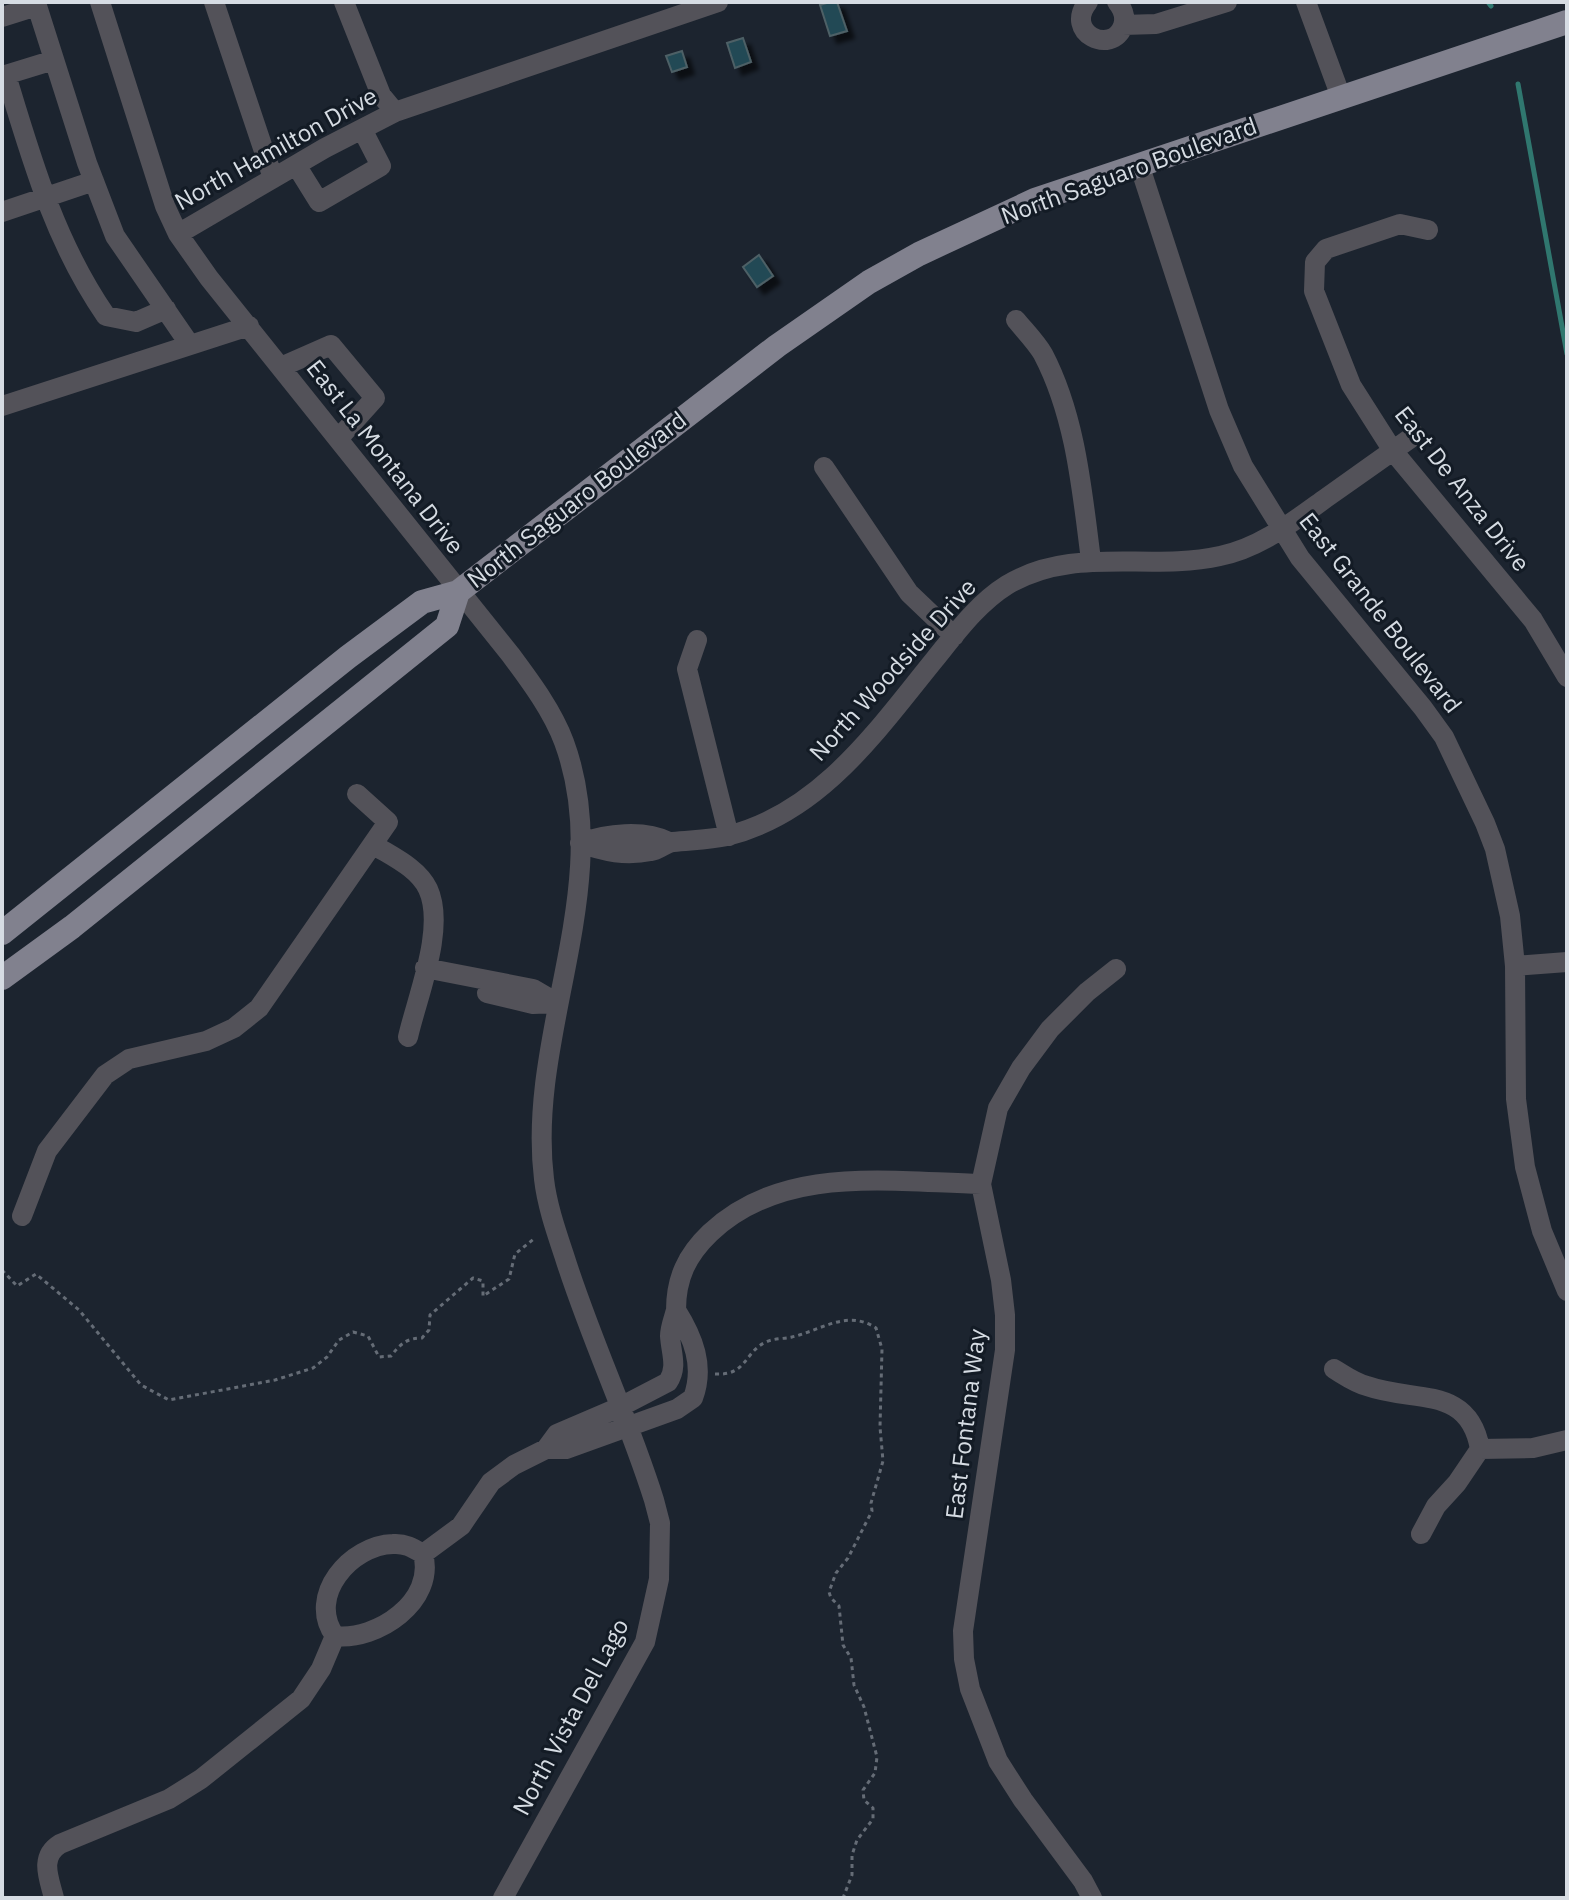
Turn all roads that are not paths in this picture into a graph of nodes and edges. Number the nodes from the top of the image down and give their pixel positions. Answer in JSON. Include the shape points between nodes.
{"nodes":[{"id":1,"x":100,"y":2,"type":"edge"},
{"id":2,"x":214,"y":2,"type":"edge"},
{"id":3,"x":344,"y":2,"type":"edge"},
{"id":4,"x":718,"y":2,"type":"edge"},
{"id":5,"x":1088,"y":2,"type":"edge"},
{"id":6,"x":1117,"y":2,"type":"edge"},
{"id":7,"x":1227,"y":2,"type":"edge"},
{"id":8,"x":1306,"y":2,"type":"edge"},
{"id":9,"x":2,"y":17,"type":"edge"},
{"id":10,"x":1567,"y":22,"type":"edge"},
{"id":11,"x":1123,"y":25,"type":"junction"},
{"id":12,"x":54,"y":60,"type":"junction"},
{"id":13,"x":4,"y":76,"type":"edge"},
{"id":14,"x":1341,"y":97,"type":"junction"},
{"id":15,"x":395,"y":112,"type":"junction"},
{"id":16,"x":362,"y":129,"type":"junction"},
{"id":17,"x":1139,"y":164,"type":"junction"},
{"id":18,"x":296,"y":165,"type":"junction"},
{"id":19,"x":273,"y":178,"type":"junction"},
{"id":20,"x":94,"y":181,"type":"junction"},
{"id":21,"x":44,"y":198,"type":"junction"},
{"id":22,"x":2,"y":212,"type":"edge"},
{"id":23,"x":1428,"y":230,"type":"dead end"},
{"id":24,"x":178,"y":234,"type":"junction"},
{"id":25,"x":166,"y":309,"type":"junction"},
{"id":26,"x":1016,"y":320,"type":"dead end"},
{"id":27,"x":249,"y":326,"type":"junction"},
{"id":28,"x":190,"y":345,"type":"junction"},
{"id":29,"x":281,"y":367,"type":"junction"},
{"id":30,"x":2,"y":406,"type":"edge"},
{"id":31,"x":1415,"y":435,"type":"dead end"},
{"id":32,"x":338,"y":439,"type":"junction"},
{"id":33,"x":1393,"y":451,"type":"junction"},
{"id":34,"x":824,"y":467,"type":"dead end"},
{"id":35,"x":1280,"y":530,"type":"junction"},
{"id":36,"x":1091,"y":560,"type":"junction"},
{"id":37,"x":458,"y":592,"type":"junction"},
{"id":38,"x":954,"y":636,"type":"junction"},
{"id":39,"x":697,"y":640,"type":"dead end"},
{"id":40,"x":1567,"y":677,"type":"edge"},
{"id":41,"x":357,"y":794,"type":"dead end"},
{"id":42,"x":729,"y":836,"type":"junction"},
{"id":43,"x":580,"y":843,"type":"junction"},
{"id":44,"x":374,"y":845,"type":"junction"},
{"id":45,"x":2,"y":933,"type":"edge"},
{"id":46,"x":1567,"y":962,"type":"edge"},
{"id":47,"x":1515,"y":966,"type":"junction"},
{"id":48,"x":1116,"y":969,"type":"dead end"},
{"id":49,"x":424,"y":974,"type":"junction"},
{"id":50,"x":2,"y":978,"type":"edge"},
{"id":51,"x":557,"y":1003,"type":"junction"},
{"id":52,"x":408,"y":1037,"type":"dead end"},
{"id":53,"x":981,"y":1184,"type":"junction"},
{"id":54,"x":22,"y":1216,"type":"dead end"},
{"id":55,"x":1567,"y":1291,"type":"edge"},
{"id":56,"x":676,"y":1310,"type":"junction"},
{"id":57,"x":1334,"y":1369,"type":"dead end"},
{"id":58,"x":673,"y":1375,"type":"junction"},
{"id":59,"x":699,"y":1378,"type":"junction"},
{"id":60,"x":624,"y":1416,"type":"junction"},
{"id":61,"x":1567,"y":1440,"type":"edge"},
{"id":62,"x":1480,"y":1449,"type":"junction"},
{"id":63,"x":1421,"y":1534,"type":"dead end"},
{"id":64,"x":423,"y":1554,"type":"junction"},
{"id":65,"x":335,"y":1636,"type":"junction"},
{"id":66,"x":54,"y":1898,"type":"edge"},
{"id":67,"x":503,"y":1898,"type":"edge"},
{"id":68,"x":1092,"y":1898,"type":"edge"}],
"edges":[{"from":1,"to":24,"type":"street","name":"East La Montana Drive","via":[[136,122]]},
{"from":2,"to":19,"type":"street"},
{"from":3,"to":15,"type":"street","via":[[381,95]]},
{"from":4,"to":15,"type":"street","name":"North Hamilton Drive"},
{"from":5,"to":11,"type":"street","via":[[1080,20],[1092,38],[1114,37]]},
{"from":6,"to":11,"type":"street"},
{"from":7,"to":11,"type":"street","via":[[1156,24]]},
{"from":8,"to":14,"type":"street"},
{"from":9,"to":12,"type":"street","via":[[37,6]]},
{"from":10,"to":14,"type":"main road","name":"North Saguaro Boulevard"},
{"from":12,"to":13,"type":"street"},
{"from":12,"to":20,"type":"street"},
{"from":13,"to":21,"type":"street"},
{"from":14,"to":17,"type":"main road","name":"North Saguaro Boulevard"},
{"from":15,"to":16,"type":"street","name":"North Hamilton Drive"},
{"from":16,"to":18,"type":"street","name":"North Hamilton Drive"},
{"from":16,"to":18,"type":"street","via":[[381,166],[319,202]]},
{"from":17,"to":35,"type":"street","name":"East Grande Boulevard","via":[[1230,439]]},
{"from":17,"to":37,"type":"main road","name":"North Saguaro Boulevard","via":[[1035,200],[869,282],[777,346]]},
{"from":18,"to":19,"type":"street","name":"North Hamilton Drive"},
{"from":19,"to":24,"type":"street","name":"North Hamilton Drive"},
{"from":20,"to":21,"type":"street"},
{"from":20,"to":25,"type":"street","via":[[115,236]]},
{"from":21,"to":22,"type":"street"},
{"from":21,"to":25,"type":"street","via":[[83,283],[106,316],[136,322]]},
{"from":23,"to":33,"type":"street","name":"East De Anza Drive","via":[[1400,224],[1326,249],[1315,262],[1314,291],[1351,385]]},
{"from":24,"to":27,"type":"street","name":"East La Montana Drive"},
{"from":25,"to":28,"type":"street"},
{"from":26,"to":36,"type":"street","via":[[1041,351],[1062,403],[1079,471]]},
{"from":27,"to":28,"type":"street"},
{"from":27,"to":29,"type":"street","name":"East La Montana Drive"},
{"from":28,"to":30,"type":"street"},
{"from":29,"to":32,"type":"street","name":"East La Montana Drive"},
{"from":29,"to":32,"type":"street","via":[[331,345],[375,398]]},
{"from":31,"to":33,"type":"street","name":"North Woodside Drive"},
{"from":32,"to":37,"type":"street","name":"East La Montana Drive"},
{"from":33,"to":35,"type":"street","name":"North Woodside Drive"},
{"from":33,"to":40,"type":"street","name":"East De Anza Drive","via":[[1533,620]]},
{"from":34,"to":38,"type":"street","via":[[909,593]]},
{"from":35,"to":36,"type":"street","name":"North Woodside Drive","via":[[1225,555],[1200,560]]},
{"from":35,"to":47,"type":"street","name":"East Grande Boulevard","via":[[1423,708],[1460,766],[1495,849]]},
{"from":36,"to":38,"type":"street","name":"North Woodside Drive","via":[[1047,568],[1006,586]]},
{"from":37,"to":43,"type":"street","name":"East La Montana Drive","via":[[537,691],[563,740],[578,801]]},
{"from":37,"to":45,"type":"main road","name":"North Saguaro Boulevard","via":[[422,602],[348,657]]},
{"from":37,"to":50,"type":"main road","name":"North Saguaro Boulevard","via":[[447,626]]},
{"from":38,"to":42,"type":"street","name":"North Woodside Drive","via":[[860,750],[806,800]]},
{"from":39,"to":42,"type":"street","via":[[687,669]]},
{"from":41,"to":44,"type":"street","via":[[388,822]]},
{"from":42,"to":43,"type":"street","name":"North Woodside Drive","via":[[669,842],[654,851],[606,853]]},
{"from":43,"to":51,"type":"street","name":"East La Montana Drive","via":[[579,881]]},
{"from":44,"to":49,"type":"street","via":[[415,872],[427,888],[433,908]]},
{"from":44,"to":54,"type":"street","via":[[259,1008],[206,1041],[129,1059],[105,1075],[47,1151]]},
{"from":46,"to":47,"type":"street"},
{"from":47,"to":55,"type":"street","name":"East Grande Boulevard","via":[[1519,1136],[1532,1199]]},
{"from":48,"to":53,"type":"street","name":"East Fontana Way","via":[[1050,1029],[1021,1068],[998,1108]]},
{"from":49,"to":51,"type":"street","via":[[533,989]]},
{"from":49,"to":52,"type":"street"},
{"from":51,"to":60,"type":"street","name":"East La Montana Drive","via":[[541,1118],[544,1182],[575,1292]]},
{"from":53,"to":56,"type":"street","via":[[833,1181],[761,1199],[726,1218],[695,1248],[680,1275]]},
{"from":53,"to":68,"type":"street","name":"East Fontana Way","via":[[1001,1280],[1005,1350],[963,1631],[964,1659],[998,1761]]},
{"from":56,"to":58,"type":"street","via":[[670,1332]]},
{"from":56,"to":59,"type":"street","via":[[689,1330]]},
{"from":57,"to":62,"type":"street","via":[[1366,1386],[1462,1409],[1477,1428]]},
{"from":58,"to":59,"type":"street"},
{"from":58,"to":60,"type":"street"},
{"from":59,"to":60,"type":"street","via":[[693,1398],[677,1409]]},
{"from":60,"to":64,"type":"street","via":[[557,1434],[546,1449],[491,1482],[461,1526]]},
{"from":60,"to":67,"type":"street","name":"North Vista Del Lago","via":[[660,1523],[651,1626]]},
{"from":61,"to":62,"type":"street","via":[[1533,1448]]},
{"from":62,"to":63,"type":"street"},
{"from":64,"to":65,"type":"street","via":[[419,1589],[396,1618],[367,1633]]},
{"from":64,"to":65,"type":"street","via":[[392,1544],[360,1556],[341,1571],[324,1604]]},
{"from":65,"to":66,"type":"street","via":[[301,1699],[201,1779],[169,1799],[55,1847],[46,1862]]}]}
